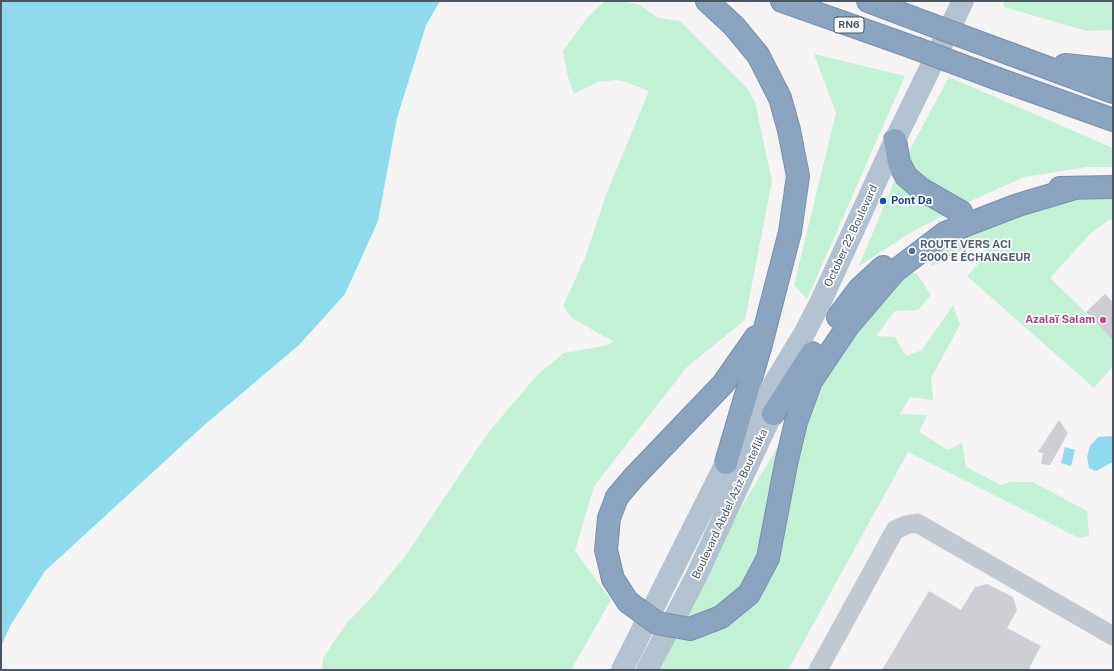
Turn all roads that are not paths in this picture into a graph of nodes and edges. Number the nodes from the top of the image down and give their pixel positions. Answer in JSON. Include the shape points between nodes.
{"nodes":[{"id":1,"x":707,"y":1,"type":"edge"},
{"id":2,"x":782,"y":1,"type":"edge"},
{"id":3,"x":868,"y":1,"type":"edge"},
{"id":4,"x":963,"y":1,"type":"edge"},
{"id":5,"x":1016,"y":56,"type":"junction"},
{"id":6,"x":1113,"y":70,"type":"edge"},
{"id":7,"x":1113,"y":92,"type":"edge"},
{"id":8,"x":1113,"y":120,"type":"edge"},
{"id":9,"x":895,"y":140,"type":"junction"},
{"id":10,"x":1113,"y":187,"type":"edge"},
{"id":11,"x":1075,"y":188,"type":"junction"},
{"id":12,"x":961,"y":212,"type":"junction"},
{"id":13,"x":768,"y":315,"type":"junction"},
{"id":14,"x":804,"y":334,"type":"junction"},
{"id":15,"x":773,"y":414,"type":"junction"},
{"id":16,"x":726,"y":462,"type":"junction"},
{"id":17,"x":1113,"y":636,"type":"edge"},
{"id":18,"x":622,"y":670,"type":"edge"},
{"id":19,"x":647,"y":670,"type":"edge"},
{"id":20,"x":818,"y":670,"type":"edge"}],
"edges":[{"from":1,"to":13,"type":"highway","via":[[734,26],[758,55],[780,98],[794,153],[798,176],[790,232]]},
{"from":2,"to":8,"type":"highway","number":"RN6","bridge":true},
{"from":3,"to":5,"type":"highway","number":"RN6","bridge":true},
{"from":4,"to":9,"type":"main road","name":"October 22 Boulevard"},
{"from":5,"to":6,"type":"highway"},
{"from":5,"to":7,"type":"highway","number":"RN6"},
{"from":9,"to":12,"type":"highway","via":[[899,162],[906,176],[921,189]]},
{"from":9,"to":14,"type":"main road","name":"October 22 Boulevard"},
{"from":10,"to":11,"type":"highway"},
{"from":11,"to":12,"type":"highway","via":[[1047,188]]},
{"from":11,"to":13,"type":"highway","bridge":true,"via":[[1018,205],[945,233],[895,271],[848,326],[811,381],[796,422],[768,558],[749,594],[722,617],[690,629],[657,623],[628,602],[613,579],[606,550],[609,518],[617,496],[723,384],[750,347]]},
{"from":12,"to":15,"type":"highway","via":[[900,252],[860,288],[825,333]]},
{"from":13,"to":16,"type":"highway"},
{"from":14,"to":15,"type":"main road","name":"Boulevard Abdel Aziz Bouteflika"},
{"from":14,"to":16,"type":"main road","name":"October 22 Boulevard"},
{"from":15,"to":19,"type":"main road","name":"Boulevard Abdel Aziz Bouteflika","via":[[695,579]]},
{"from":16,"to":18,"type":"main road","name":"Boulevard Abdel Aziz Bouteflika"},
{"from":17,"to":20,"type":"lane","via":[[917,523],[895,530]]}]}
